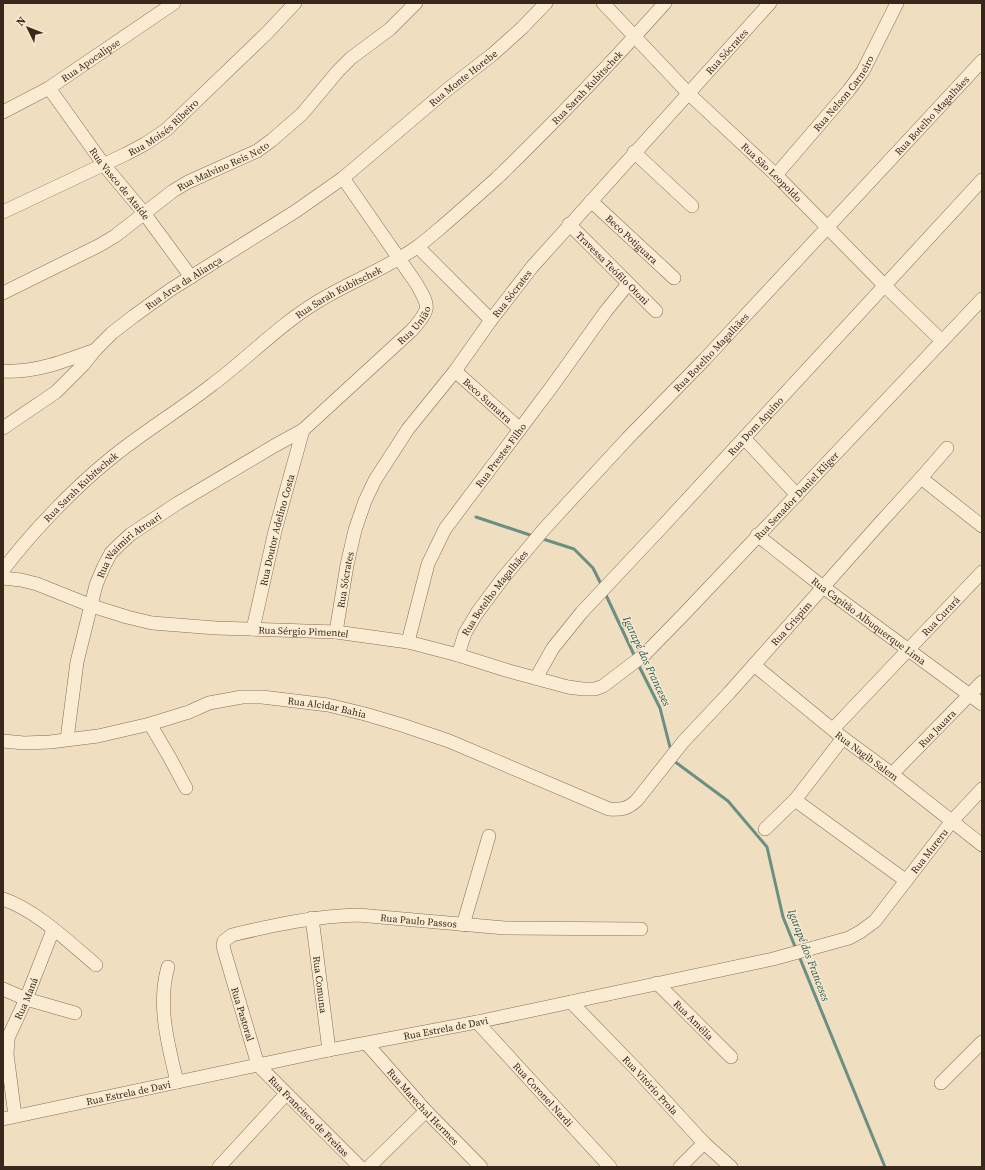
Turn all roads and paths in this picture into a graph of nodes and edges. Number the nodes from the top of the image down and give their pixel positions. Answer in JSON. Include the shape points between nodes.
{"nodes":[{"id":1,"x":174,"y":3,"type":"edge"},
{"id":2,"x":295,"y":3,"type":"edge"},
{"id":3,"x":416,"y":3,"type":"edge"},
{"id":4,"x":546,"y":3,"type":"edge"},
{"id":5,"x":603,"y":3,"type":"edge"},
{"id":6,"x":665,"y":3,"type":"edge"},
{"id":7,"x":770,"y":3,"type":"edge"},
{"id":8,"x":898,"y":3,"type":"edge"},
{"id":9,"x":635,"y":36,"type":"junction"},
{"id":10,"x":982,"y":61,"type":"edge"},
{"id":11,"x":49,"y":88,"type":"junction"},
{"id":12,"x":688,"y":93,"type":"junction"},
{"id":13,"x":3,"y":112,"type":"edge"},
{"id":14,"x":376,"y":150,"type":"joint"},
{"id":15,"x":634,"y":152,"type":"junction"},
{"id":16,"x":104,"y":165,"type":"junction"},
{"id":17,"x":776,"y":175,"type":"junction"},
{"id":18,"x":343,"y":178,"type":"junction"},
{"id":19,"x":982,"y":180,"type":"edge"},
{"id":20,"x":591,"y":201,"type":"junction"},
{"id":21,"x":692,"y":206,"type":"dead end"},
{"id":22,"x":3,"y":212,"type":"edge"},
{"id":23,"x":144,"y":213,"type":"junction"},
{"id":24,"x":569,"y":224,"type":"junction"},
{"id":25,"x":826,"y":228,"type":"junction"},
{"id":26,"x":418,"y":247,"type":"junction"},
{"id":27,"x":398,"y":258,"type":"junction"},
{"id":28,"x":191,"y":277,"type":"junction"},
{"id":29,"x":674,"y":278,"type":"dead end"},
{"id":30,"x":628,"y":284,"type":"junction"},
{"id":31,"x":885,"y":286,"type":"junction"},
{"id":32,"x":3,"y":293,"type":"edge"},
{"id":33,"x":982,"y":298,"type":"edge"},
{"id":34,"x":656,"y":311,"type":"dead end"},
{"id":35,"x":491,"y":320,"type":"junction"},
{"id":36,"x":942,"y":340,"type":"junction"},
{"id":37,"x":95,"y":350,"type":"junction"},
{"id":38,"x":3,"y":371,"type":"edge"},
{"id":39,"x":455,"y":371,"type":"junction"},
{"id":40,"x":3,"y":428,"type":"edge"},
{"id":41,"x":520,"y":429,"type":"junction"},
{"id":42,"x":303,"y":430,"type":"junction"},
{"id":43,"x":744,"y":438,"type":"junction"},
{"id":44,"x":947,"y":448,"type":"dead end"},
{"id":45,"x":922,"y":478,"type":"junction"},
{"id":46,"x":797,"y":495,"type":"junction"},
{"id":47,"x":982,"y":526,"type":"edge"},
{"id":48,"x":758,"y":536,"type":"junction"},
{"id":49,"x":3,"y":570,"type":"edge"},
{"id":50,"x":982,"y":572,"type":"edge"},
{"id":51,"x":3,"y":578,"type":"edge"},
{"id":52,"x":823,"y":587,"type":"junction"},
{"id":53,"x":92,"y":606,"type":"junction"},
{"id":54,"x":253,"y":629,"type":"junction"},
{"id":55,"x":336,"y":632,"type":"junction"},
{"id":56,"x":408,"y":642,"type":"junction"},
{"id":57,"x":907,"y":649,"type":"junction"},
{"id":58,"x":458,"y":655,"type":"junction"},
{"id":59,"x":754,"y":665,"type":"junction"},
{"id":60,"x":536,"y":678,"type":"junction"},
{"id":61,"x":982,"y":682,"type":"edge"},
{"id":62,"x":604,"y":686,"type":"joint"},
{"id":63,"x":969,"y":695,"type":"junction"},
{"id":64,"x":982,"y":704,"type":"edge"},
{"id":65,"x":150,"y":724,"type":"junction"},
{"id":66,"x":833,"y":729,"type":"junction"},
{"id":67,"x":843,"y":738,"type":"junction"},
{"id":68,"x":67,"y":739,"type":"junction"},
{"id":69,"x":3,"y":741,"type":"edge"},
{"id":70,"x":892,"y":774,"type":"junction"},
{"id":71,"x":186,"y":788,"type":"dead end"},
{"id":72,"x":982,"y":790,"type":"edge"},
{"id":73,"x":637,"y":800,"type":"joint"},
{"id":74,"x":795,"y":800,"type":"junction"},
{"id":75,"x":952,"y":821,"type":"junction"},
{"id":76,"x":765,"y":829,"type":"dead end"},
{"id":77,"x":489,"y":836,"type":"dead end"},
{"id":78,"x":982,"y":845,"type":"edge"},
{"id":79,"x":905,"y":880,"type":"junction"},
{"id":80,"x":3,"y":899,"type":"edge"},
{"id":81,"x":880,"y":915,"type":"joint"},
{"id":82,"x":312,"y":918,"type":"junction"},
{"id":83,"x":463,"y":925,"type":"junction"},
{"id":84,"x":641,"y":929,"type":"dead end"},
{"id":85,"x":53,"y":930,"type":"junction"},
{"id":86,"x":228,"y":963,"type":"joint"},
{"id":87,"x":96,"y":965,"type":"dead end"},
{"id":88,"x":168,"y":967,"type":"dead end"},
{"id":89,"x":657,"y":983,"type":"junction"},
{"id":90,"x":3,"y":989,"type":"edge"},
{"id":91,"x":26,"y":999,"type":"junction"},
{"id":92,"x":571,"y":1002,"type":"junction"},
{"id":93,"x":75,"y":1013,"type":"dead end"},
{"id":94,"x":477,"y":1022,"type":"junction"},
{"id":95,"x":982,"y":1042,"type":"edge"},
{"id":96,"x":367,"y":1044,"type":"junction"},
{"id":97,"x":329,"y":1050,"type":"junction"},
{"id":98,"x":731,"y":1057,"type":"dead end"},
{"id":99,"x":258,"y":1065,"type":"junction"},
{"id":100,"x":177,"y":1082,"type":"junction"},
{"id":101,"x":941,"y":1083,"type":"dead end"},
{"id":102,"x":286,"y":1094,"type":"junction"},
{"id":103,"x":426,"y":1111,"type":"junction"},
{"id":104,"x":9,"y":1117,"type":"edge"},
{"id":105,"x":704,"y":1143,"type":"junction"},
{"id":106,"x":219,"y":1167,"type":"edge"},
{"id":107,"x":360,"y":1167,"type":"edge"},
{"id":108,"x":369,"y":1167,"type":"edge"},
{"id":109,"x":481,"y":1167,"type":"edge"},
{"id":110,"x":610,"y":1167,"type":"edge"},
{"id":111,"x":680,"y":1167,"type":"edge"},
{"id":112,"x":730,"y":1167,"type":"edge"}],
"edges":[{"from":1,"to":11,"type":"street","name":"Rua Apocalipse"},
{"from":2,"to":16,"type":"street","name":"Rua Moisés Ribeiro","via":[[166,130]]},
{"from":3,"to":23,"type":"street","name":"Rua Malvino Reis Neto","via":[[390,28],[351,58],[302,114],[272,140],[245,157],[188,182]]},
{"from":4,"to":14,"type":"street","name":"Rua Monte Horebe","via":[[493,54]]},
{"from":5,"to":9,"type":"street","name":"Rua São Leopoldo"},
{"from":6,"to":9,"type":"street","name":"Rua Sarah Kubitschek"},
{"from":7,"to":12,"type":"street","name":"Rua Sócrates"},
{"from":8,"to":17,"type":"street","name":"Rua Nelson Carneiro","via":[[863,71]]},
{"from":9,"to":12,"type":"street","name":"Rua São Leopoldo"},
{"from":9,"to":26,"type":"street","name":"Rua Sarah Kubitschek","via":[[525,151]]},
{"from":10,"to":25,"type":"street","name":"Rua Botelho Magalhães"},
{"from":11,"to":13,"type":"street","name":"Rua Apocalipse"},
{"from":11,"to":16,"type":"street","name":"Rua Vasco de Ataíde"},
{"from":12,"to":15,"type":"street","name":"Rua Sócrates"},
{"from":12,"to":17,"type":"street","name":"Rua São Leopoldo"},
{"from":14,"to":18,"type":"street","name":"Rua Arca da Aliança"},
{"from":15,"to":20,"type":"street","name":"Rua Sócrates"},
{"from":15,"to":21,"type":"street"},
{"from":16,"to":22,"type":"street","name":"Rua Moisés Ribeiro"},
{"from":16,"to":23,"type":"street","name":"Rua Vasco de Ataíde"},
{"from":17,"to":25,"type":"street","name":"Rua São Leopoldo"},
{"from":18,"to":27,"type":"street","name":"Rua União"},
{"from":18,"to":28,"type":"street","name":"Rua Arca da Aliança","via":[[296,211]]},
{"from":19,"to":31,"type":"street","name":"Rua Dom Aquino"},
{"from":20,"to":24,"type":"street","name":"Rua Sócrates"},
{"from":20,"to":29,"type":"street","name":"Beco Potiguara"},
{"from":23,"to":28,"type":"street","name":"Rua Vasco de Ataíde"},
{"from":23,"to":32,"type":"street","name":"Rua Malvino Reis Neto","via":[[100,245]]},
{"from":24,"to":30,"type":"street","name":"Travessa Teófilo Otoni"},
{"from":24,"to":35,"type":"street","name":"Rua Sócrates"},
{"from":25,"to":31,"type":"street","name":"Rua São Leopoldo"},
{"from":25,"to":58,"type":"street","name":"Rua Botelho Magalhães","via":[[546,528],[477,613],[465,633]]},
{"from":26,"to":27,"type":"street","name":"Rua Sarah Kubitschek"},
{"from":26,"to":35,"type":"street"},
{"from":27,"to":42,"type":"street","name":"Rua União","via":[[423,296],[427,305],[426,311],[412,330]]},
{"from":27,"to":49,"type":"street","name":"Rua Sarah Kubitschek","via":[[316,302],[212,385],[109,459],[58,508]]},
{"from":28,"to":37,"type":"street","name":"Rua Arca da Aliança","via":[[134,316]]},
{"from":30,"to":34,"type":"street","name":"Travessa Teófilo Otoni"},
{"from":30,"to":41,"type":"street","name":"Rua Prestes Filho"},
{"from":31,"to":36,"type":"street","name":"Rua São Leopoldo"},
{"from":31,"to":43,"type":"street","name":"Rua Dom Aquino"},
{"from":33,"to":36,"type":"street","name":"Rua Senador Daniel Kliger"},
{"from":35,"to":39,"type":"street","name":"Rua Sócrates"},
{"from":36,"to":46,"type":"street","name":"Rua Senador Daniel Kliger"},
{"from":37,"to":38,"type":"street","via":[[29,370]]},
{"from":37,"to":40,"type":"street","name":"Rua Arca da Aliança","via":[[56,392]]},
{"from":39,"to":41,"type":"street","name":"Beco Sumatra"},
{"from":39,"to":55,"type":"street","name":"Rua Sócrates","via":[[408,429],[375,480],[355,530]]},
{"from":41,"to":56,"type":"street","name":"Rua Prestes Filho","via":[[445,529],[428,564]]},
{"from":42,"to":53,"type":"street","name":"Rua Waimiri Atroari","via":[[178,503],[119,544],[104,566],[96,585]]},
{"from":42,"to":54,"type":"street","name":"Rua Doutor Adelino Costa","via":[[275,531]]},
{"from":43,"to":46,"type":"street"},
{"from":43,"to":60,"type":"street","name":"Rua Dom Aquino","via":[[565,631],[548,654]]},
{"from":44,"to":45,"type":"street","name":"Rua Crispim"},
{"from":45,"to":47,"type":"street"},
{"from":45,"to":52,"type":"street","name":"Rua Crispim"},
{"from":46,"to":48,"type":"street","name":"Rua Senador Daniel Kliger"},
{"from":48,"to":52,"type":"street","name":"Rua Capitão Albuquerque Lima"},
{"from":48,"to":62,"type":"street","name":"Rua Senador Daniel Kliger","via":[[644,655]]},
{"from":50,"to":57,"type":"street","name":"Rua Curará"},
{"from":51,"to":53,"type":"street","name":"Rua Sérgio Pimentel","via":[[37,584]]},
{"from":52,"to":57,"type":"street","name":"Rua Capitão Albuquerque Lima"},
{"from":52,"to":59,"type":"street","name":"Rua Crispim"},
{"from":53,"to":54,"type":"street","name":"Rua Sérgio Pimentel","via":[[152,623]]},
{"from":53,"to":68,"type":"street","name":"Rua Waimiri Atroari","via":[[77,662]]},
{"from":54,"to":55,"type":"street","name":"Rua Sérgio Pimentel"},
{"from":55,"to":56,"type":"street","name":"Rua Sérgio Pimentel"},
{"from":56,"to":58,"type":"street","name":"Rua Sérgio Pimentel"},
{"from":57,"to":63,"type":"street","name":"Rua Capitão Albuquerque Lima"},
{"from":57,"to":66,"type":"street","name":"Rua Curará"},
{"from":58,"to":60,"type":"street","name":"Rua Sérgio Pimentel"},
{"from":59,"to":66,"type":"street","name":"Rua Nagib Salem"},
{"from":59,"to":73,"type":"street","name":"Rua Crispim","via":[[683,742]]},
{"from":60,"to":62,"type":"street","name":"Rua Sérgio Pimentel","via":[[583,689]]},
{"from":61,"to":63,"type":"street","name":"Rua Jauara"},
{"from":63,"to":64,"type":"street","name":"Rua Capitão Albuquerque Lima"},
{"from":63,"to":70,"type":"street","name":"Rua Jauara"},
{"from":65,"to":68,"type":"street","name":"Rua Alcidar Bahia","via":[[98,736]]},
{"from":65,"to":71,"type":"street"},
{"from":65,"to":73,"type":"street","name":"Rua Alcidar Bahia","via":[[209,704],[242,697],[328,705],[387,720],[449,742],[609,809],[624,809]]},
{"from":66,"to":67,"type":"street","name":"Rua Nagib Salem"},
{"from":67,"to":70,"type":"street","name":"Rua Nagib Salem"},
{"from":67,"to":74,"type":"street"},
{"from":68,"to":69,"type":"street","name":"Rua Alcidar Bahia","via":[[24,743]]},
{"from":70,"to":75,"type":"street","name":"Rua Nagib Salem"},
{"from":72,"to":75,"type":"street","name":"Rua Mureru"},
{"from":74,"to":76,"type":"street"},
{"from":74,"to":79,"type":"street"},
{"from":75,"to":78,"type":"street","name":"Rua Nagib Salem"},
{"from":75,"to":79,"type":"street","name":"Rua Mureru"},
{"from":77,"to":83,"type":"street"},
{"from":79,"to":81,"type":"street","name":"Rua Mureru"},
{"from":80,"to":85,"type":"street","via":[[29,912]]},
{"from":81,"to":89,"type":"street","name":"Rua Estrela de Davi","via":[[870,926],[849,938],[773,959]]},
{"from":82,"to":83,"type":"street","name":"Rua Paulo Passos","via":[[358,915]]},
{"from":82,"to":86,"type":"street","name":"Rua Paulo Passos","via":[[232,935],[223,945]]},
{"from":82,"to":97,"type":"street","name":"Rua Comuna"},
{"from":83,"to":84,"type":"street","name":"Rua Paulo Passos","via":[[505,928]]},
{"from":85,"to":87,"type":"street"},
{"from":85,"to":91,"type":"street","name":"Rua Maná"},
{"from":86,"to":99,"type":"street","name":"Rua Pastoral"},
{"from":88,"to":100,"type":"street","via":[[163,1009]]},
{"from":89,"to":92,"type":"street","name":"Rua Estrela de Davi"},
{"from":89,"to":98,"type":"street","name":"Rua Amélia"},
{"from":90,"to":91,"type":"street"},
{"from":91,"to":93,"type":"street"},
{"from":91,"to":104,"type":"street","name":"Rua Maná","via":[[8,1038]]},
{"from":92,"to":94,"type":"street","name":"Rua Estrela de Davi"},
{"from":92,"to":105,"type":"street","name":"Rua Vitório Prola"},
{"from":94,"to":96,"type":"street","name":"Rua Estrela de Davi"},
{"from":94,"to":110,"type":"street","name":"Rua Coronel Nardi"},
{"from":95,"to":101,"type":"street"},
{"from":96,"to":97,"type":"street","name":"Rua Estrela de Davi"},
{"from":96,"to":103,"type":"street","name":"Rua Marechal Hermes"},
{"from":97,"to":99,"type":"street","name":"Rua Estrela de Davi"},
{"from":99,"to":100,"type":"street","name":"Rua Estrela de Davi"},
{"from":99,"to":102,"type":"street","name":"Rua Francisco de Freitas"},
{"from":100,"to":104,"type":"street","name":"Rua Estrela de Davi"},
{"from":102,"to":106,"type":"street"},
{"from":102,"to":107,"type":"street","name":"Rua Francisco de Freitas"},
{"from":103,"to":108,"type":"street"},
{"from":103,"to":109,"type":"street","name":"Rua Marechal Hermes"},
{"from":105,"to":111,"type":"street"},
{"from":105,"to":112,"type":"street","name":"Rua Vitório Prola"}]}
